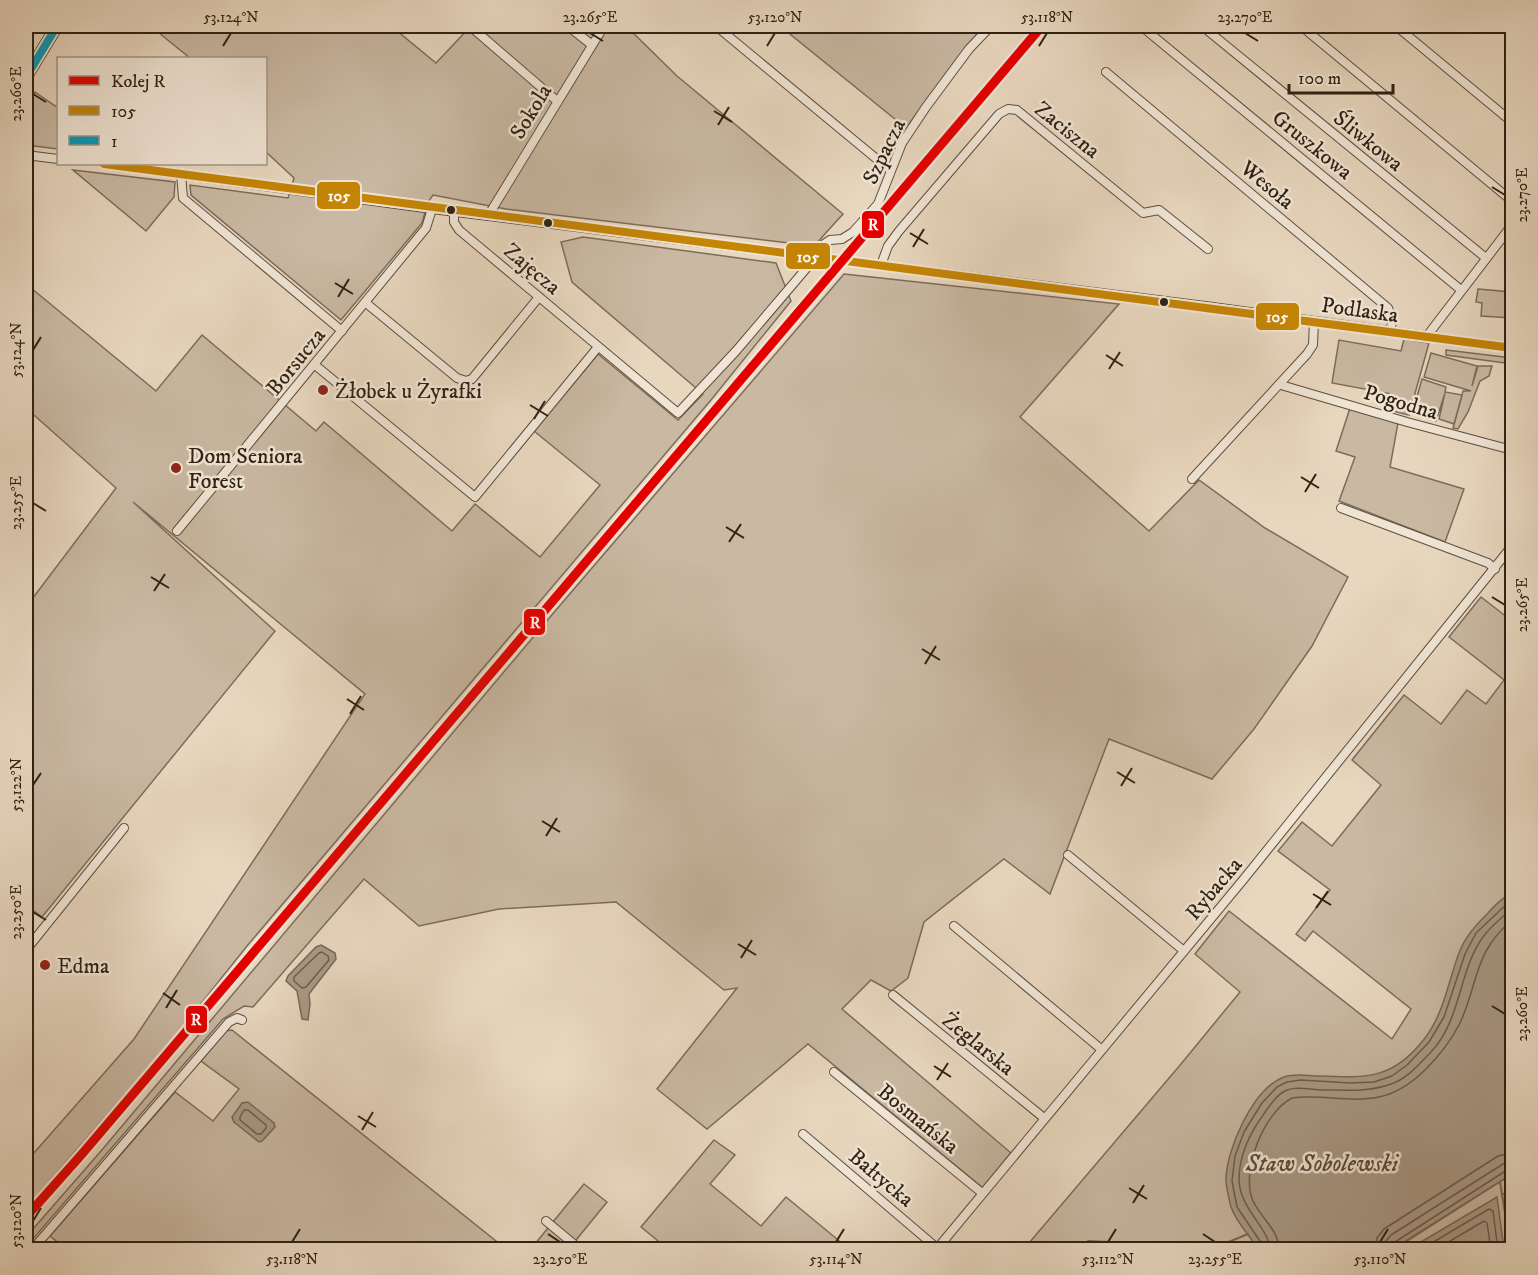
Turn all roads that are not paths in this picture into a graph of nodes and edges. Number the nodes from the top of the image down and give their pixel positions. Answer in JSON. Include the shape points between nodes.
{"nodes":[{"id":1,"x":57,"y":26,"type":"edge"},
{"id":2,"x":470,"y":26,"type":"edge"},
{"id":3,"x":568,"y":26,"type":"edge"},
{"id":4,"x":604,"y":26,"type":"edge"},
{"id":5,"x":716,"y":26,"type":"edge"},
{"id":6,"x":991,"y":26,"type":"edge"},
{"id":7,"x":1141,"y":26,"type":"edge"},
{"id":8,"x":1202,"y":26,"type":"edge"},
{"id":9,"x":1301,"y":26,"type":"edge"},
{"id":10,"x":1396,"y":26,"type":"edge"},
{"id":11,"x":592,"y":45,"type":"junction"},
{"id":12,"x":1106,"y":72,"type":"dead end"},
{"id":13,"x":26,"y":77,"type":"edge"},
{"id":14,"x":557,"y":102,"type":"junction"},
{"id":15,"x":1512,"y":122,"type":"edge"},
{"id":16,"x":26,"y":155,"type":"edge"},
{"id":17,"x":57,"y":159,"type":"edge"},
{"id":18,"x":112,"y":165,"type":"edge"},
{"id":19,"x":890,"y":170,"type":"junction"},
{"id":20,"x":181,"y":174,"type":"junction"},
{"id":21,"x":1512,"y":201,"type":"edge"},
{"id":22,"x":432,"y":210,"type":"junction"},
{"id":23,"x":454,"y":212,"type":"junction"},
{"id":24,"x":488,"y":216,"type":"junction"},
{"id":25,"x":1512,"y":225,"type":"edge"},
{"id":26,"x":1208,"y":249,"type":"dead end"},
{"id":27,"x":816,"y":257,"type":"junction"},
{"id":28,"x":1486,"y":258,"type":"junction"},
{"id":29,"x":881,"y":265,"type":"junction"},
{"id":30,"x":1461,"y":290,"type":"junction"},
{"id":31,"x":539,"y":297,"type":"junction"},
{"id":32,"x":366,"y":303,"type":"junction"},
{"id":33,"x":1314,"y":321,"type":"junction"},
{"id":34,"x":342,"y":331,"type":"junction"},
{"id":35,"x":1391,"y":331,"type":"junction"},
{"id":36,"x":1427,"y":336,"type":"junction"},
{"id":37,"x":598,"y":347,"type":"junction"},
{"id":38,"x":1512,"y":348,"type":"edge"},
{"id":39,"x":315,"y":365,"type":"junction"},
{"id":40,"x":1281,"y":385,"type":"junction"},
{"id":41,"x":678,"y":413,"type":"joint"},
{"id":42,"x":1512,"y":450,"type":"edge"},
{"id":43,"x":1192,"y":479,"type":"dead end"},
{"id":44,"x":1341,"y":508,"type":"dead end"},
{"id":45,"x":177,"y":531,"type":"dead end"},
{"id":46,"x":1512,"y":546,"type":"edge"},
{"id":47,"x":1495,"y":569,"type":"junction"},
{"id":48,"x":123,"y":828,"type":"dead end"},
{"id":49,"x":1068,"y":855,"type":"dead end"},
{"id":50,"x":954,"y":926,"type":"dead end"},
{"id":51,"x":26,"y":950,"type":"edge"},
{"id":52,"x":1184,"y":951,"type":"junction"},
{"id":53,"x":893,"y":995,"type":"dead end"},
{"id":54,"x":242,"y":1020,"type":"dead end"},
{"id":55,"x":1101,"y":1049,"type":"junction"},
{"id":56,"x":834,"y":1072,"type":"dead end"},
{"id":57,"x":1044,"y":1118,"type":"junction"},
{"id":58,"x":802,"y":1134,"type":"dead end"},
{"id":59,"x":982,"y":1193,"type":"junction"},
{"id":60,"x":546,"y":1221,"type":"dead end"},
{"id":61,"x":937,"y":1249,"type":"edge"},
{"id":62,"x":32,"y":1250,"type":"edge"},
{"id":63,"x":581,"y":1250,"type":"edge"}],
"edges":[{"from":1,"to":13,"type":"main road"},
{"from":2,"to":14,"type":"street"},
{"from":3,"to":11,"type":"street"},
{"from":4,"to":11,"type":"street","name":"Sokola"},
{"from":5,"to":19,"type":"street"},
{"from":6,"to":19,"type":"street","name":"Szpacza","via":[[926,107]]},
{"from":7,"to":30,"type":"street","name":"Gruszkowa"},
{"from":8,"to":28,"type":"street","name":"Śliwkowa"},
{"from":9,"to":21,"type":"street"},
{"from":10,"to":15,"type":"street"},
{"from":11,"to":14,"type":"street","name":"Sokola"},
{"from":12,"to":35,"type":"street","name":"Wesoła","via":[[1388,308]]},
{"from":14,"to":24,"type":"street","name":"Sokola"},
{"from":16,"to":17,"type":"street"},
{"from":18,"to":20,"type":"street","name":"Podlaska"},
{"from":19,"to":27,"type":"street","name":"Szpacza","via":[[878,204],[864,221],[853,232],[824,244]]},
{"from":20,"to":22,"type":"street","name":"Podlaska"},
{"from":20,"to":34,"type":"street","via":[[183,198]]},
{"from":22,"to":23,"type":"street","name":"Podlaska"},
{"from":22,"to":32,"type":"street","name":"Borsucza","via":[[426,228]]},
{"from":23,"to":24,"type":"street","name":"Podlaska"},
{"from":23,"to":31,"type":"street","name":"Zajęcza","via":[[459,230]]},
{"from":24,"to":27,"type":"street","name":"Podlaska"},
{"from":25,"to":28,"type":"street"},
{"from":26,"to":29,"type":"street","name":"Zaciszna","via":[[1159,210],[1143,213],[1017,110],[1008,109],[999,114],[897,234]]},
{"from":27,"to":29,"type":"street","name":"Podlaska"},
{"from":27,"to":41,"type":"street","name":"Szpacza"},
{"from":28,"to":30,"type":"street"},
{"from":29,"to":33,"type":"street","name":"Podlaska"},
{"from":30,"to":36,"type":"street"},
{"from":31,"to":32,"type":"street","via":[[472,379],[466,381],[457,378]]},
{"from":31,"to":37,"type":"street","name":"Zajęcza"},
{"from":32,"to":34,"type":"street","name":"Borsucza"},
{"from":33,"to":35,"type":"street","name":"Podlaska"},
{"from":33,"to":40,"type":"street","via":[[1313,345]]},
{"from":34,"to":39,"type":"street","name":"Borsucza"},
{"from":35,"to":36,"type":"street","name":"Podlaska"},
{"from":36,"to":38,"type":"street","name":"Podlaska"},
{"from":37,"to":39,"type":"street","via":[[475,497]]},
{"from":37,"to":41,"type":"street","name":"Zajęcza"},
{"from":39,"to":45,"type":"street","name":"Borsucza"},
{"from":40,"to":42,"type":"street","name":"Pogodna"},
{"from":40,"to":43,"type":"street"},
{"from":44,"to":47,"type":"street"},
{"from":46,"to":47,"type":"street","name":"Rybacka"},
{"from":47,"to":52,"type":"street","name":"Rybacka"},
{"from":48,"to":51,"type":"street"},
{"from":49,"to":52,"type":"street"},
{"from":50,"to":55,"type":"street"},
{"from":52,"to":55,"type":"street","name":"Rybacka"},
{"from":53,"to":57,"type":"street","name":"Żeglarska"},
{"from":54,"to":62,"type":"street","via":[[229,1022]]},
{"from":55,"to":57,"type":"street","name":"Rybacka"},
{"from":56,"to":59,"type":"street","name":"Bosmańska"},
{"from":57,"to":59,"type":"street","name":"Rybacka"},
{"from":58,"to":61,"type":"street","name":"Bałtycka"},
{"from":59,"to":61,"type":"street","name":"Rybacka"},
{"from":60,"to":63,"type":"street"}]}
